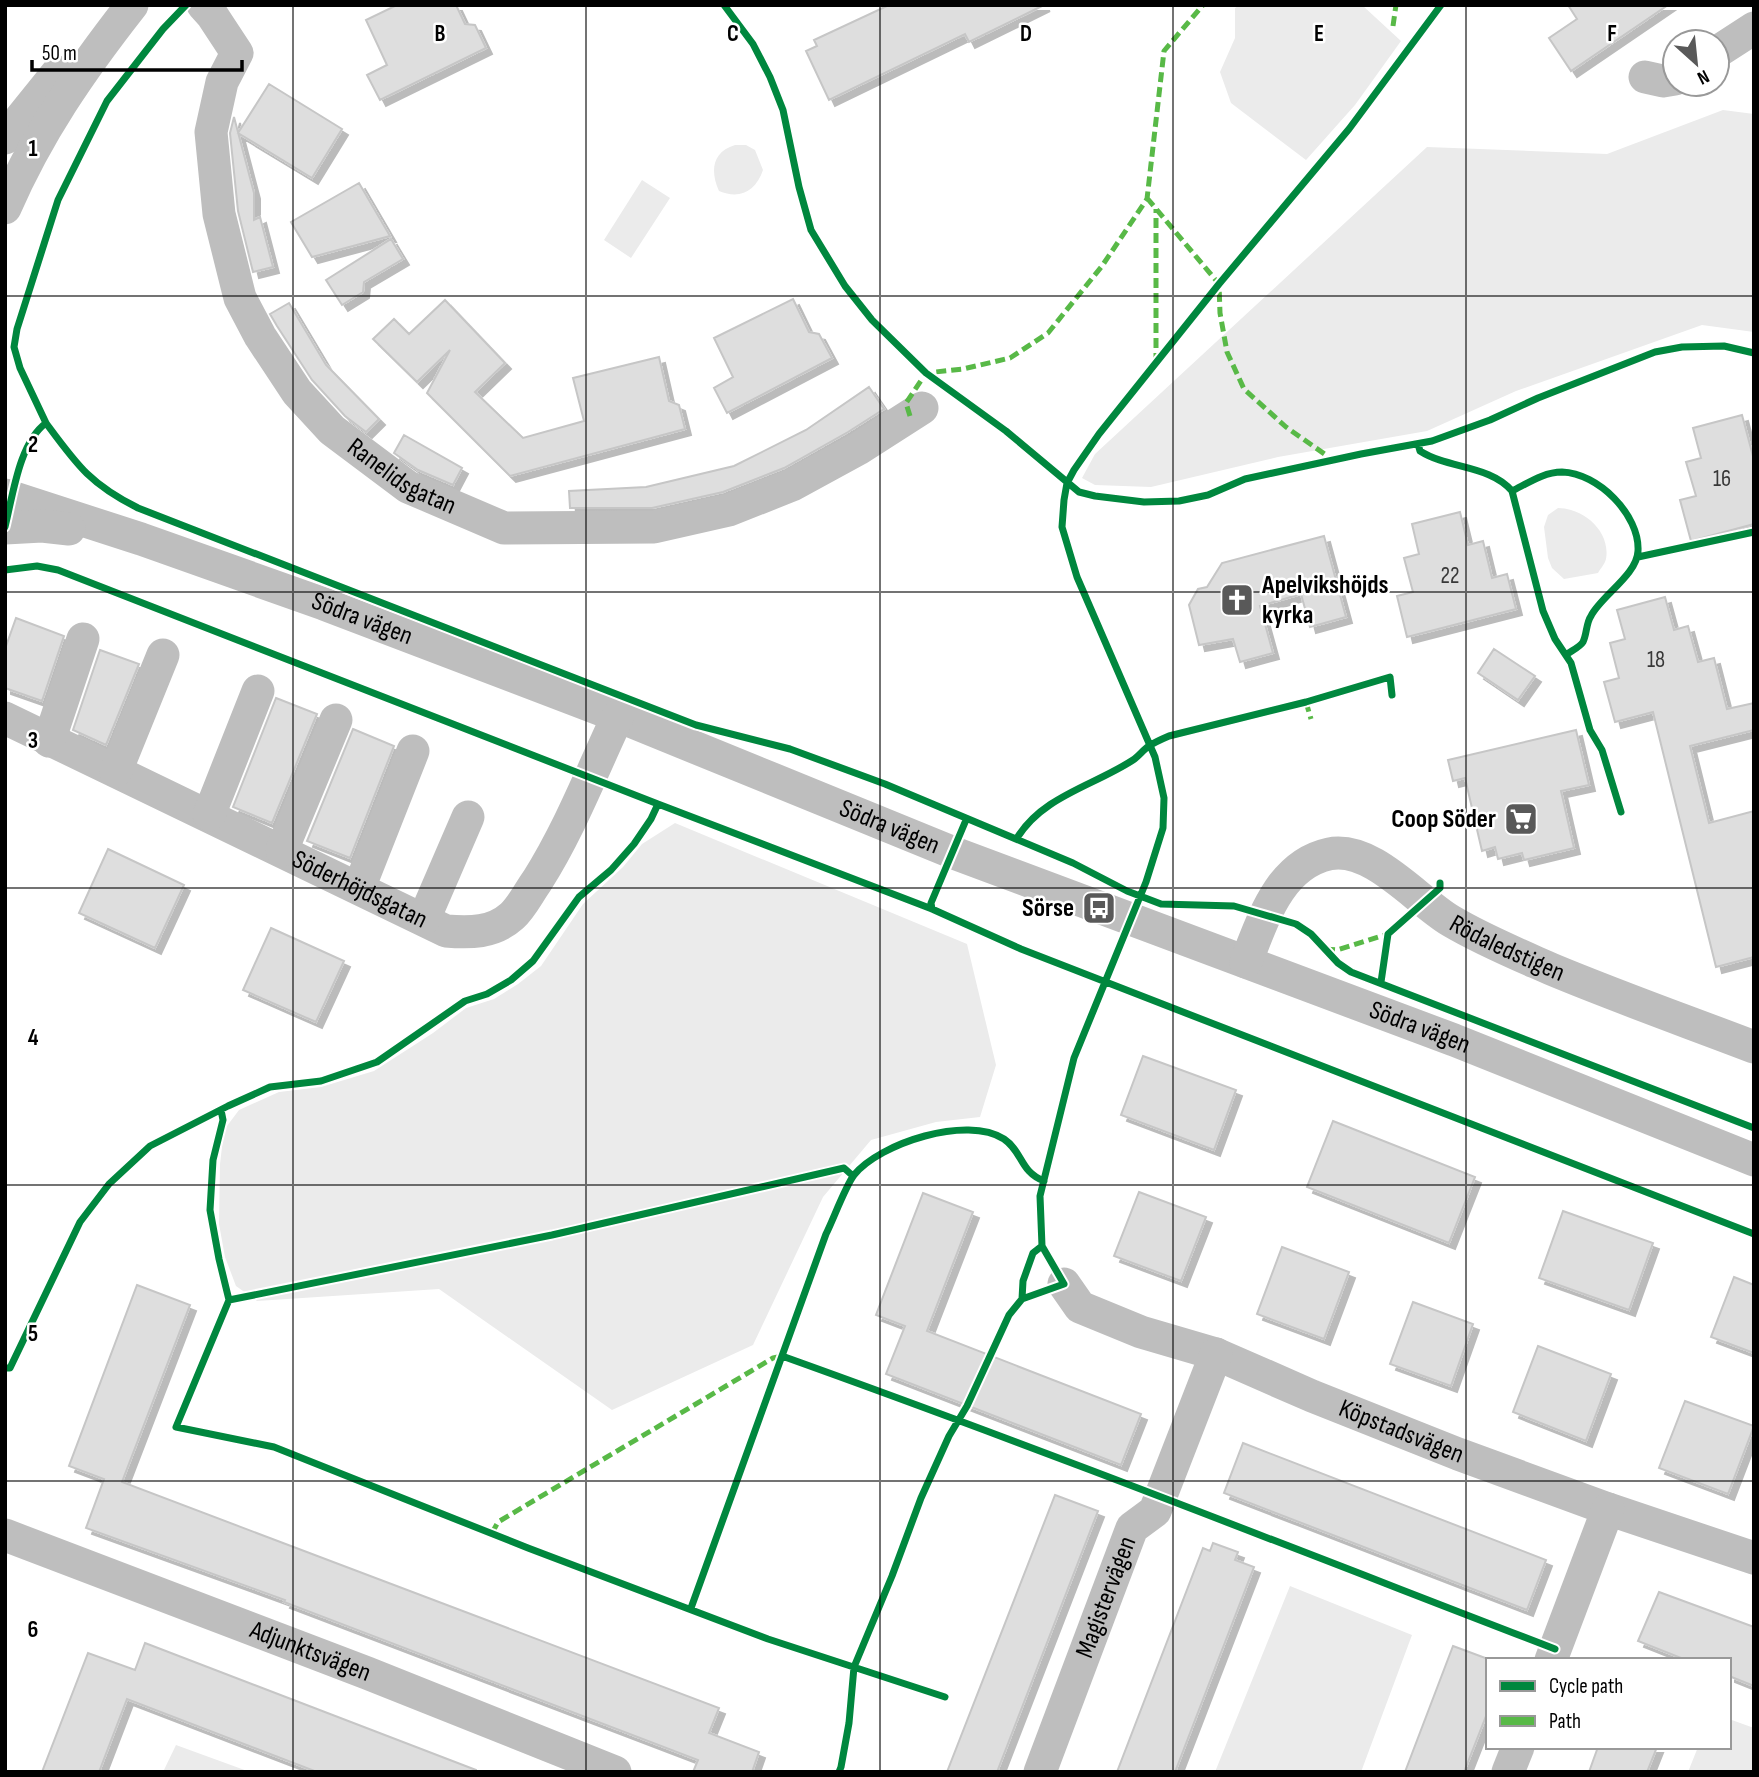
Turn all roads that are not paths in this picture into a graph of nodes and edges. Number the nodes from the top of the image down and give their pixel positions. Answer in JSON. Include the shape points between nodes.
{"nodes":[{"id":1,"x":130,"y":5,"type":"edge"},
{"id":2,"x":203,"y":5,"type":"edge"},
{"id":3,"x":1754,"y":28,"type":"edge"},
{"id":4,"x":1731,"y":43,"type":"edge"},
{"id":5,"x":5,"y":138,"type":"edge"},
{"id":6,"x":5,"y":208,"type":"edge"},
{"id":7,"x":922,"y":408,"type":"dead end"},
{"id":8,"x":5,"y":495,"type":"edge"},
{"id":9,"x":5,"y":528,"type":"edge"},
{"id":10,"x":141,"y":539,"type":"junction"},
{"id":11,"x":83,"y":639,"type":"dead end"},
{"id":12,"x":163,"y":654,"type":"dead end"},
{"id":13,"x":258,"y":691,"type":"dead end"},
{"id":14,"x":618,"y":716,"type":"junction"},
{"id":15,"x":5,"y":718,"type":"edge"},
{"id":16,"x":335,"y":720,"type":"dead end"},
{"id":17,"x":49,"y":741,"type":"junction"},
{"id":18,"x":413,"y":751,"type":"dead end"},
{"id":19,"x":116,"y":771,"type":"junction"},
{"id":20,"x":209,"y":815,"type":"junction"},
{"id":21,"x":468,"y":817,"type":"dead end"},
{"id":22,"x":282,"y":850,"type":"junction"},
{"id":23,"x":359,"y":888,"type":"junction"},
{"id":24,"x":424,"y":919,"type":"junction"},
{"id":25,"x":1246,"y":962,"type":"junction"},
{"id":26,"x":1754,"y":1047,"type":"edge"},
{"id":27,"x":1754,"y":1160,"type":"edge"},
{"id":28,"x":1064,"y":1284,"type":"dead end"},
{"id":29,"x":1216,"y":1353,"type":"junction"},
{"id":30,"x":1608,"y":1509,"type":"junction"},
{"id":31,"x":5,"y":1535,"type":"edge"},
{"id":32,"x":1754,"y":1558,"type":"edge"},
{"id":33,"x":1552,"y":1658,"type":"edge"},
{"id":34,"x":1516,"y":1749,"type":"edge"},
{"id":35,"x":615,"y":1772,"type":"edge"},
{"id":36,"x":1040,"y":1772,"type":"edge"},
{"id":37,"x":1508,"y":1772,"type":"edge"}],
"edges":[{"from":1,"to":5,"type":"street","via":[[64,65]]},
{"from":1,"to":6,"type":"street","via":[[59,103]]},
{"from":2,"to":7,"type":"street","name":"Ranelidsgatan","via":[[237,53],[222,82],[211,132],[219,214],[240,298],[306,401],[332,430],[408,486],[504,528],[654,527],[729,510],[792,485]]},
{"from":3,"to":4,"type":"street"},
{"from":8,"to":10,"type":"street","name":"Södra vägen"},
{"from":9,"to":10,"type":"street","name":"Södra vägen","via":[[42,526]]},
{"from":10,"to":14,"type":"street","name":"Södra vägen"},
{"from":11,"to":17,"type":"street"},
{"from":12,"to":19,"type":"street"},
{"from":13,"to":20,"type":"street"},
{"from":14,"to":24,"type":"street","name":"Söderhöjdsgatan","via":[[547,864],[512,916],[479,933],[446,931]]},
{"from":14,"to":25,"type":"street","name":"Södra vägen","via":[[966,858]]},
{"from":15,"to":17,"type":"street","name":"Söderhöjdsgatan"},
{"from":16,"to":22,"type":"street"},
{"from":17,"to":19,"type":"street","name":"Söderhöjdsgatan"},
{"from":18,"to":23,"type":"street"},
{"from":19,"to":20,"type":"street","name":"Söderhöjdsgatan"},
{"from":20,"to":22,"type":"street","name":"Söderhöjdsgatan"},
{"from":21,"to":24,"type":"street"},
{"from":22,"to":23,"type":"street","name":"Söderhöjdsgatan"},
{"from":23,"to":24,"type":"street","name":"Söderhöjdsgatan"},
{"from":25,"to":26,"type":"street","name":"Rödaledstigen","via":[[1265,914],[1296,869],[1330,853],[1354,855],[1449,920],[1495,945]]},
{"from":25,"to":27,"type":"street","name":"Södra vägen"},
{"from":28,"to":29,"type":"street","name":"Köpstadsvägen","via":[[1080,1307],[1142,1332]]},
{"from":29,"to":30,"type":"street","name":"Köpstadsvägen","via":[[1324,1401]]},
{"from":29,"to":36,"type":"street","name":"Magistervägen","via":[[1155,1511],[1132,1528]]},
{"from":30,"to":32,"type":"street","name":"Köpstadsvägen"},
{"from":30,"to":33,"type":"street"},
{"from":31,"to":35,"type":"street","name":"Adjunktsvägen"},
{"from":34,"to":37,"type":"street"}]}
